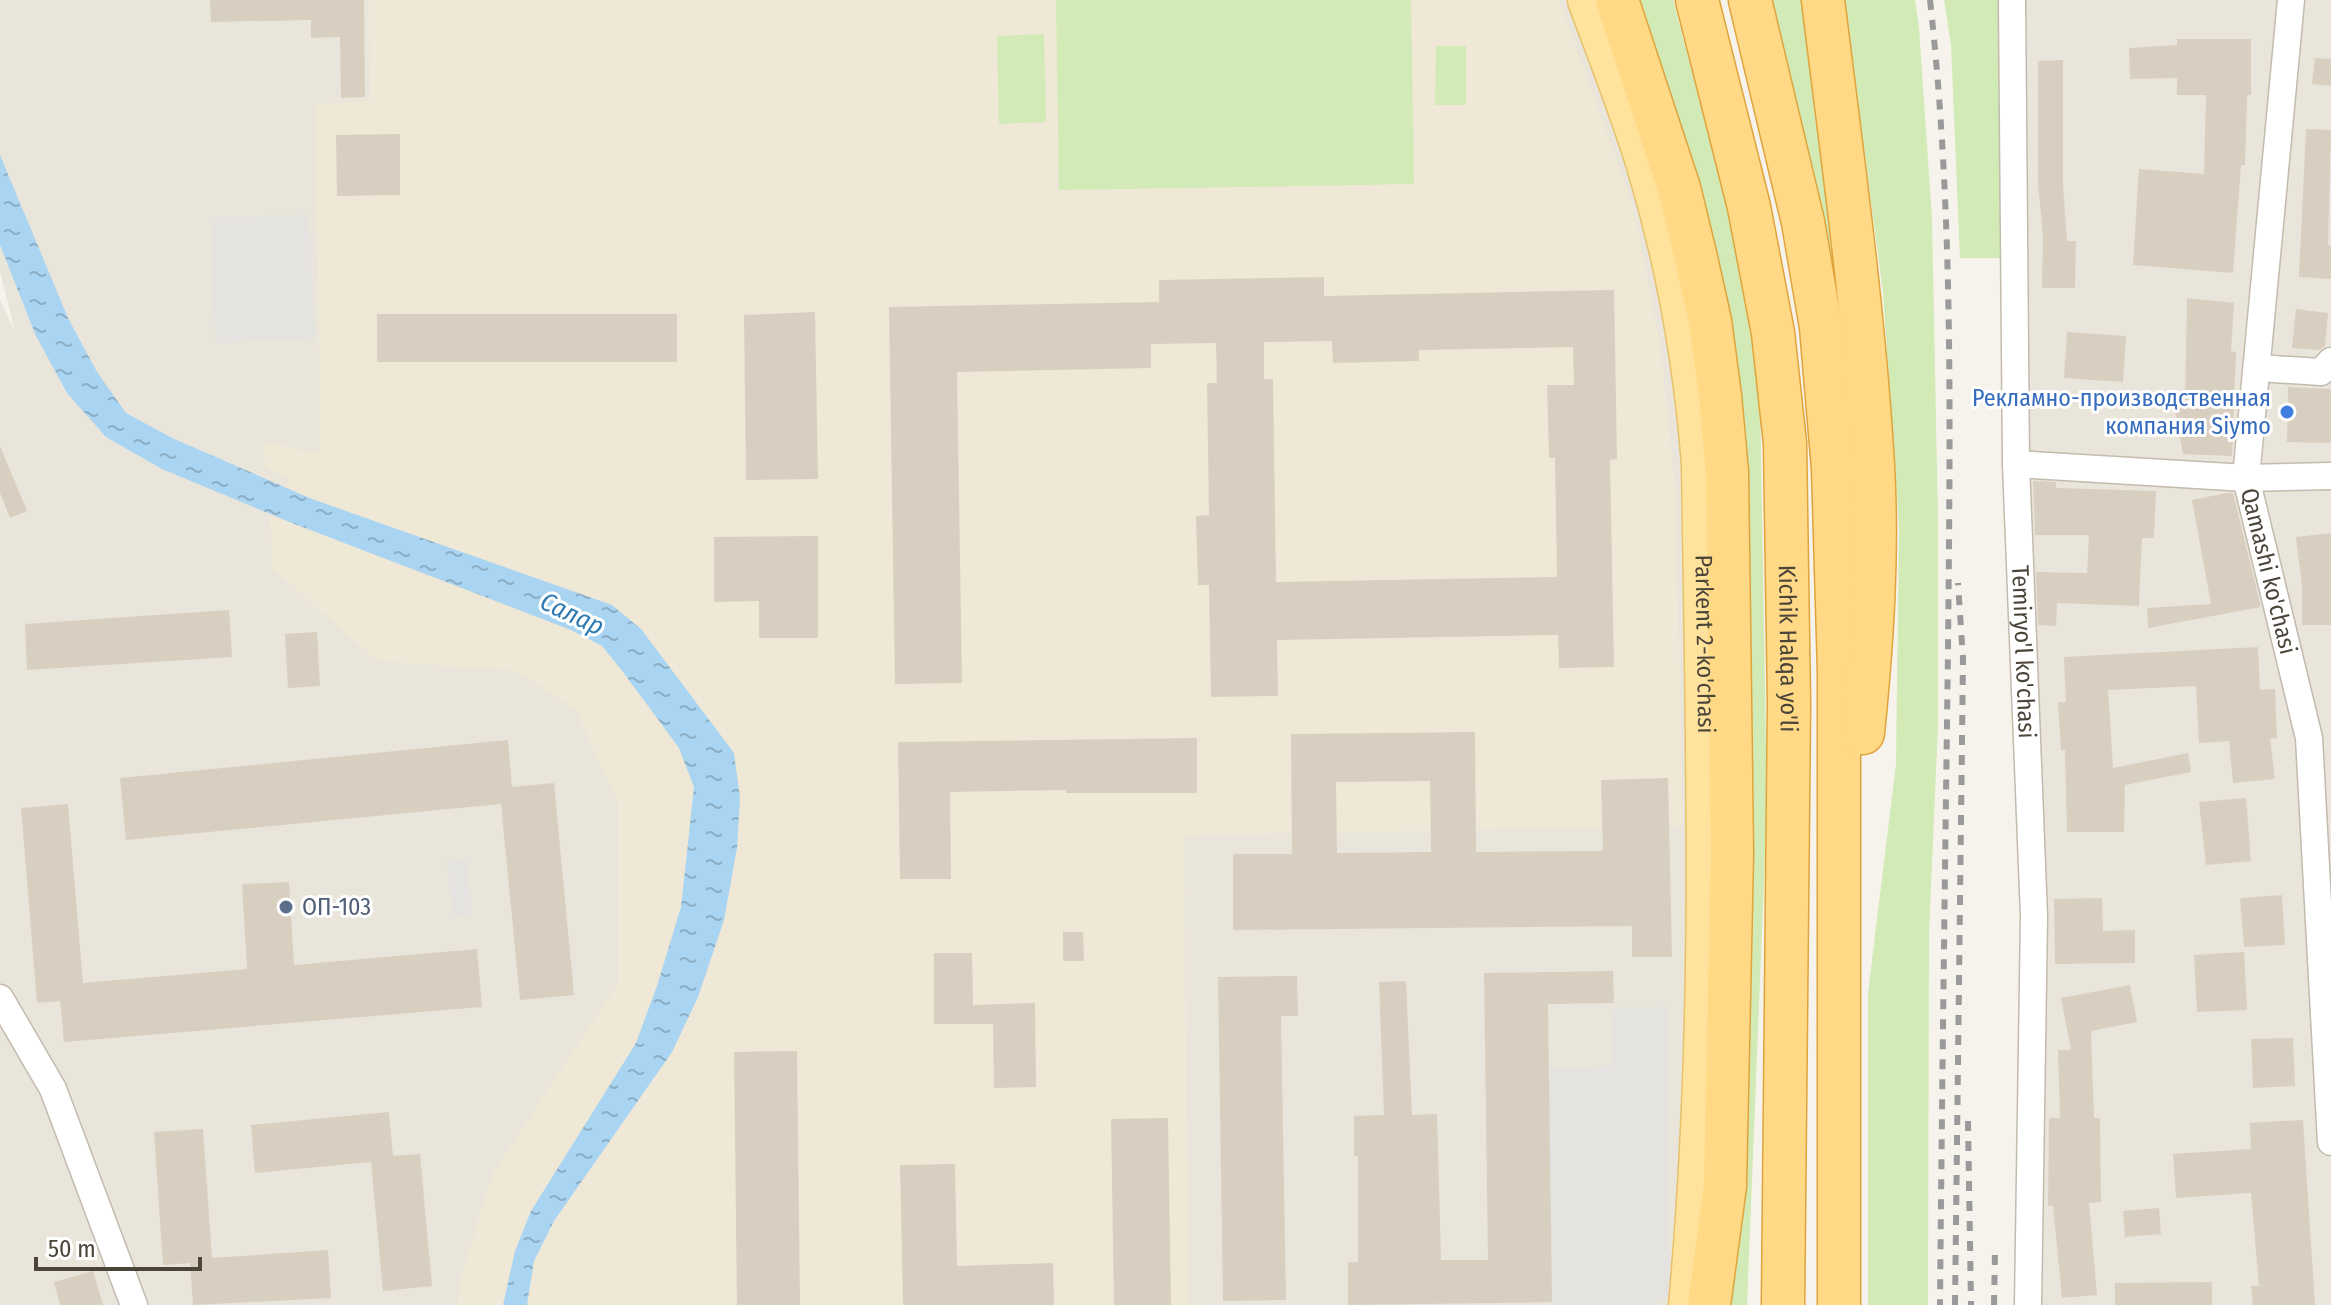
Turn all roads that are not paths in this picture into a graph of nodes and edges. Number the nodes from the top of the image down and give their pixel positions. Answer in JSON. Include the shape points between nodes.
{"nodes":[{"id":1,"x":1588,"y":0,"type":"edge"},
{"id":2,"x":1617,"y":0,"type":"edge"},
{"id":3,"x":1697,"y":0,"type":"edge"},
{"id":4,"x":1750,"y":0,"type":"edge"},
{"id":5,"x":1823,"y":0,"type":"edge"},
{"id":6,"x":2012,"y":0,"type":"edge"},
{"id":7,"x":2291,"y":0,"type":"edge"},
{"id":8,"x":2331,"y":361,"type":"edge"},
{"id":9,"x":2257,"y":368,"type":"junction"},
{"id":10,"x":2016,"y":464,"type":"junction"},
{"id":11,"x":2331,"y":476,"type":"edge"},
{"id":12,"x":2246,"y":478,"type":"junction"},
{"id":13,"x":1840,"y":989,"type":"junction"},
{"id":14,"x":0,"y":998,"type":"edge"},
{"id":15,"x":2331,"y":1142,"type":"edge"},
{"id":16,"x":134,"y":1305,"type":"edge"},
{"id":17,"x":1689,"y":1305,"type":"edge"},
{"id":18,"x":1709,"y":1305,"type":"edge"},
{"id":19,"x":1783,"y":1305,"type":"edge"},
{"id":20,"x":1839,"y":1305,"type":"edge"},
{"id":21,"x":2028,"y":1305,"type":"edge"}],
"edges":[{"from":1,"to":17,"type":"main road","name":"Parkent 2-ko'chasi","via":[[1628,106],[1662,222],[1688,342],[1702,464],[1706,927],[1699,1197]]},
{"from":2,"to":18,"type":"highway","via":[[1670,158],[1695,254],[1710,321],[1727,472],[1732,853],[1725,1186]]},
{"from":3,"to":19,"type":"highway","name":"Kichik Halqa yo'li","via":[[1749,207],[1773,333],[1785,443],[1789,704]]},
{"from":4,"to":13,"type":"highway","name":"Kichik Halqa yo'li","via":[[1803,222],[1821,327],[1833,468],[1839,655]]},
{"from":5,"to":13,"type":"highway","via":[[1858,279],[1875,527],[1871,645]]},
{"from":6,"to":10,"type":"street","name":"Temiryo'l ko'chasi"},
{"from":7,"to":9,"type":"street","name":"Qamashi ko'chasi"},
{"from":8,"to":9,"type":"street","via":[[2321,372]]},
{"from":9,"to":12,"type":"street","name":"Qamashi ko'chasi"},
{"from":10,"to":12,"type":"street"},
{"from":10,"to":21,"type":"street","name":"Temiryo'l ko'chasi","via":[[2034,916]]},
{"from":11,"to":12,"type":"street"},
{"from":12,"to":15,"type":"street","name":"Qamashi ko'chasi","via":[[2309,738]]},
{"from":13,"to":20,"type":"highway","name":"Kichik Halqa yo'li"},
{"from":14,"to":16,"type":"street","via":[[53,1089]]}]}
